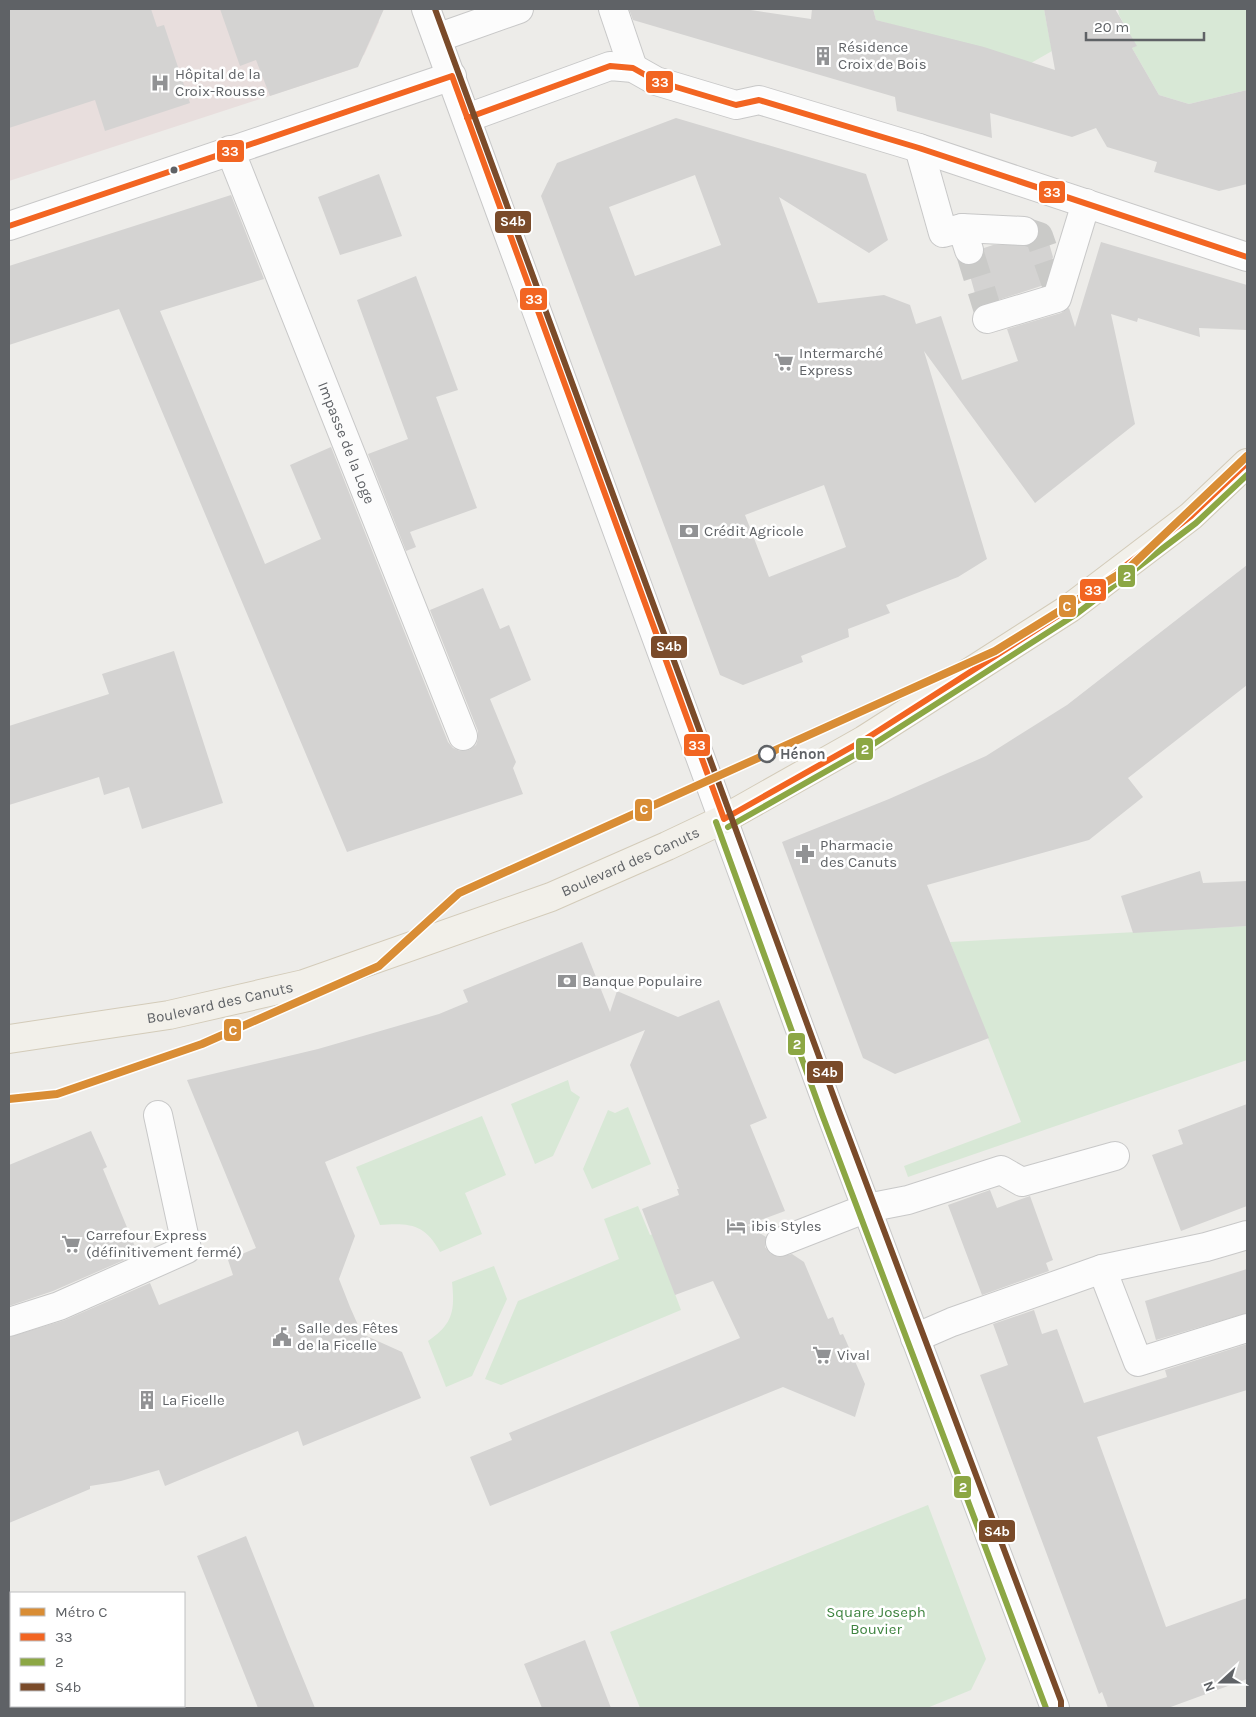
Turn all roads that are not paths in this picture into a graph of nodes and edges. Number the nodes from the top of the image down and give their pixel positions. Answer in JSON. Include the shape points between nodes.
{"nodes":[{"id":1,"x":426,"y":9,"type":"edge"},
{"id":2,"x":519,"y":9,"type":"edge"},
{"id":3,"x":613,"y":9,"type":"edge"},
{"id":4,"x":437,"y":38,"type":"junction"},
{"id":5,"x":633,"y":68,"type":"junction"},
{"id":6,"x":452,"y":76,"type":"junction"},
{"id":7,"x":467,"y":118,"type":"junction"},
{"id":8,"x":918,"y":148,"type":"junction"},
{"id":9,"x":230,"y":150,"type":"junction"},
{"id":10,"x":1086,"y":203,"type":"junction"},
{"id":11,"x":9,"y":226,"type":"edge"},
{"id":12,"x":1024,"y":230,"type":"tunnel mouth"},
{"id":13,"x":1247,"y":256,"type":"edge"},
{"id":14,"x":987,"y":319,"type":"dead end"},
{"id":15,"x":1247,"y":463,"type":"edge"},
{"id":16,"x":463,"y":736,"type":"dead end"},
{"id":17,"x":724,"y":819,"type":"junction"},
{"id":18,"x":9,"y":1039,"type":"edge"},
{"id":19,"x":158,"y":1115,"type":"dead end"},
{"id":20,"x":1115,"y":1156,"type":"dead end"},
{"id":21,"x":867,"y":1208,"type":"junction"},
{"id":22,"x":1247,"y":1235,"type":"edge"},
{"id":23,"x":780,"y":1242,"type":"dead end"},
{"id":24,"x":1102,"y":1269,"type":"junction"},
{"id":25,"x":9,"y":1322,"type":"edge"},
{"id":26,"x":1247,"y":1328,"type":"edge"},
{"id":27,"x":915,"y":1338,"type":"junction"},
{"id":28,"x":1049,"y":1707,"type":"edge"}],
"edges":[{"from":1,"to":4,"type":"street"},
{"from":2,"to":4,"type":"street"},
{"from":3,"to":5,"type":"street"},
{"from":4,"to":6,"type":"street"},
{"from":5,"to":7,"type":"street","via":[[610,66]]},
{"from":5,"to":8,"type":"street","via":[[656,81],[736,105],[759,100]]},
{"from":6,"to":7,"type":"street"},
{"from":6,"to":9,"type":"street"},
{"from":7,"to":17,"type":"street"},
{"from":8,"to":10,"type":"street"},
{"from":8,"to":12,"type":"street","via":[[958,237]]},
{"from":9,"to":11,"type":"street"},
{"from":9,"to":16,"type":"street","name":"Impasse de la Loge"},
{"from":10,"to":13,"type":"street"},
{"from":10,"to":14,"type":"street","via":[[1057,298]]},
{"from":15,"to":17,"type":"main road","name":"Boulevard des Canuts","via":[[1191,516],[1070,608],[864,740]]},
{"from":17,"to":18,"type":"main road","name":"Boulevard des Canuts","via":[[551,897],[304,984],[169,1015]]},
{"from":17,"to":21,"type":"street"},
{"from":19,"to":25,"type":"street","via":[[187,1249],[59,1306]]},
{"from":20,"to":21,"type":"street","via":[[1022,1182],[1001,1170],[908,1200]]},
{"from":21,"to":23,"type":"street"},
{"from":21,"to":27,"type":"street"},
{"from":22,"to":24,"type":"street"},
{"from":24,"to":26,"type":"street","via":[[1138,1362]]},
{"from":24,"to":27,"type":"street"},
{"from":27,"to":28,"type":"street"}]}
